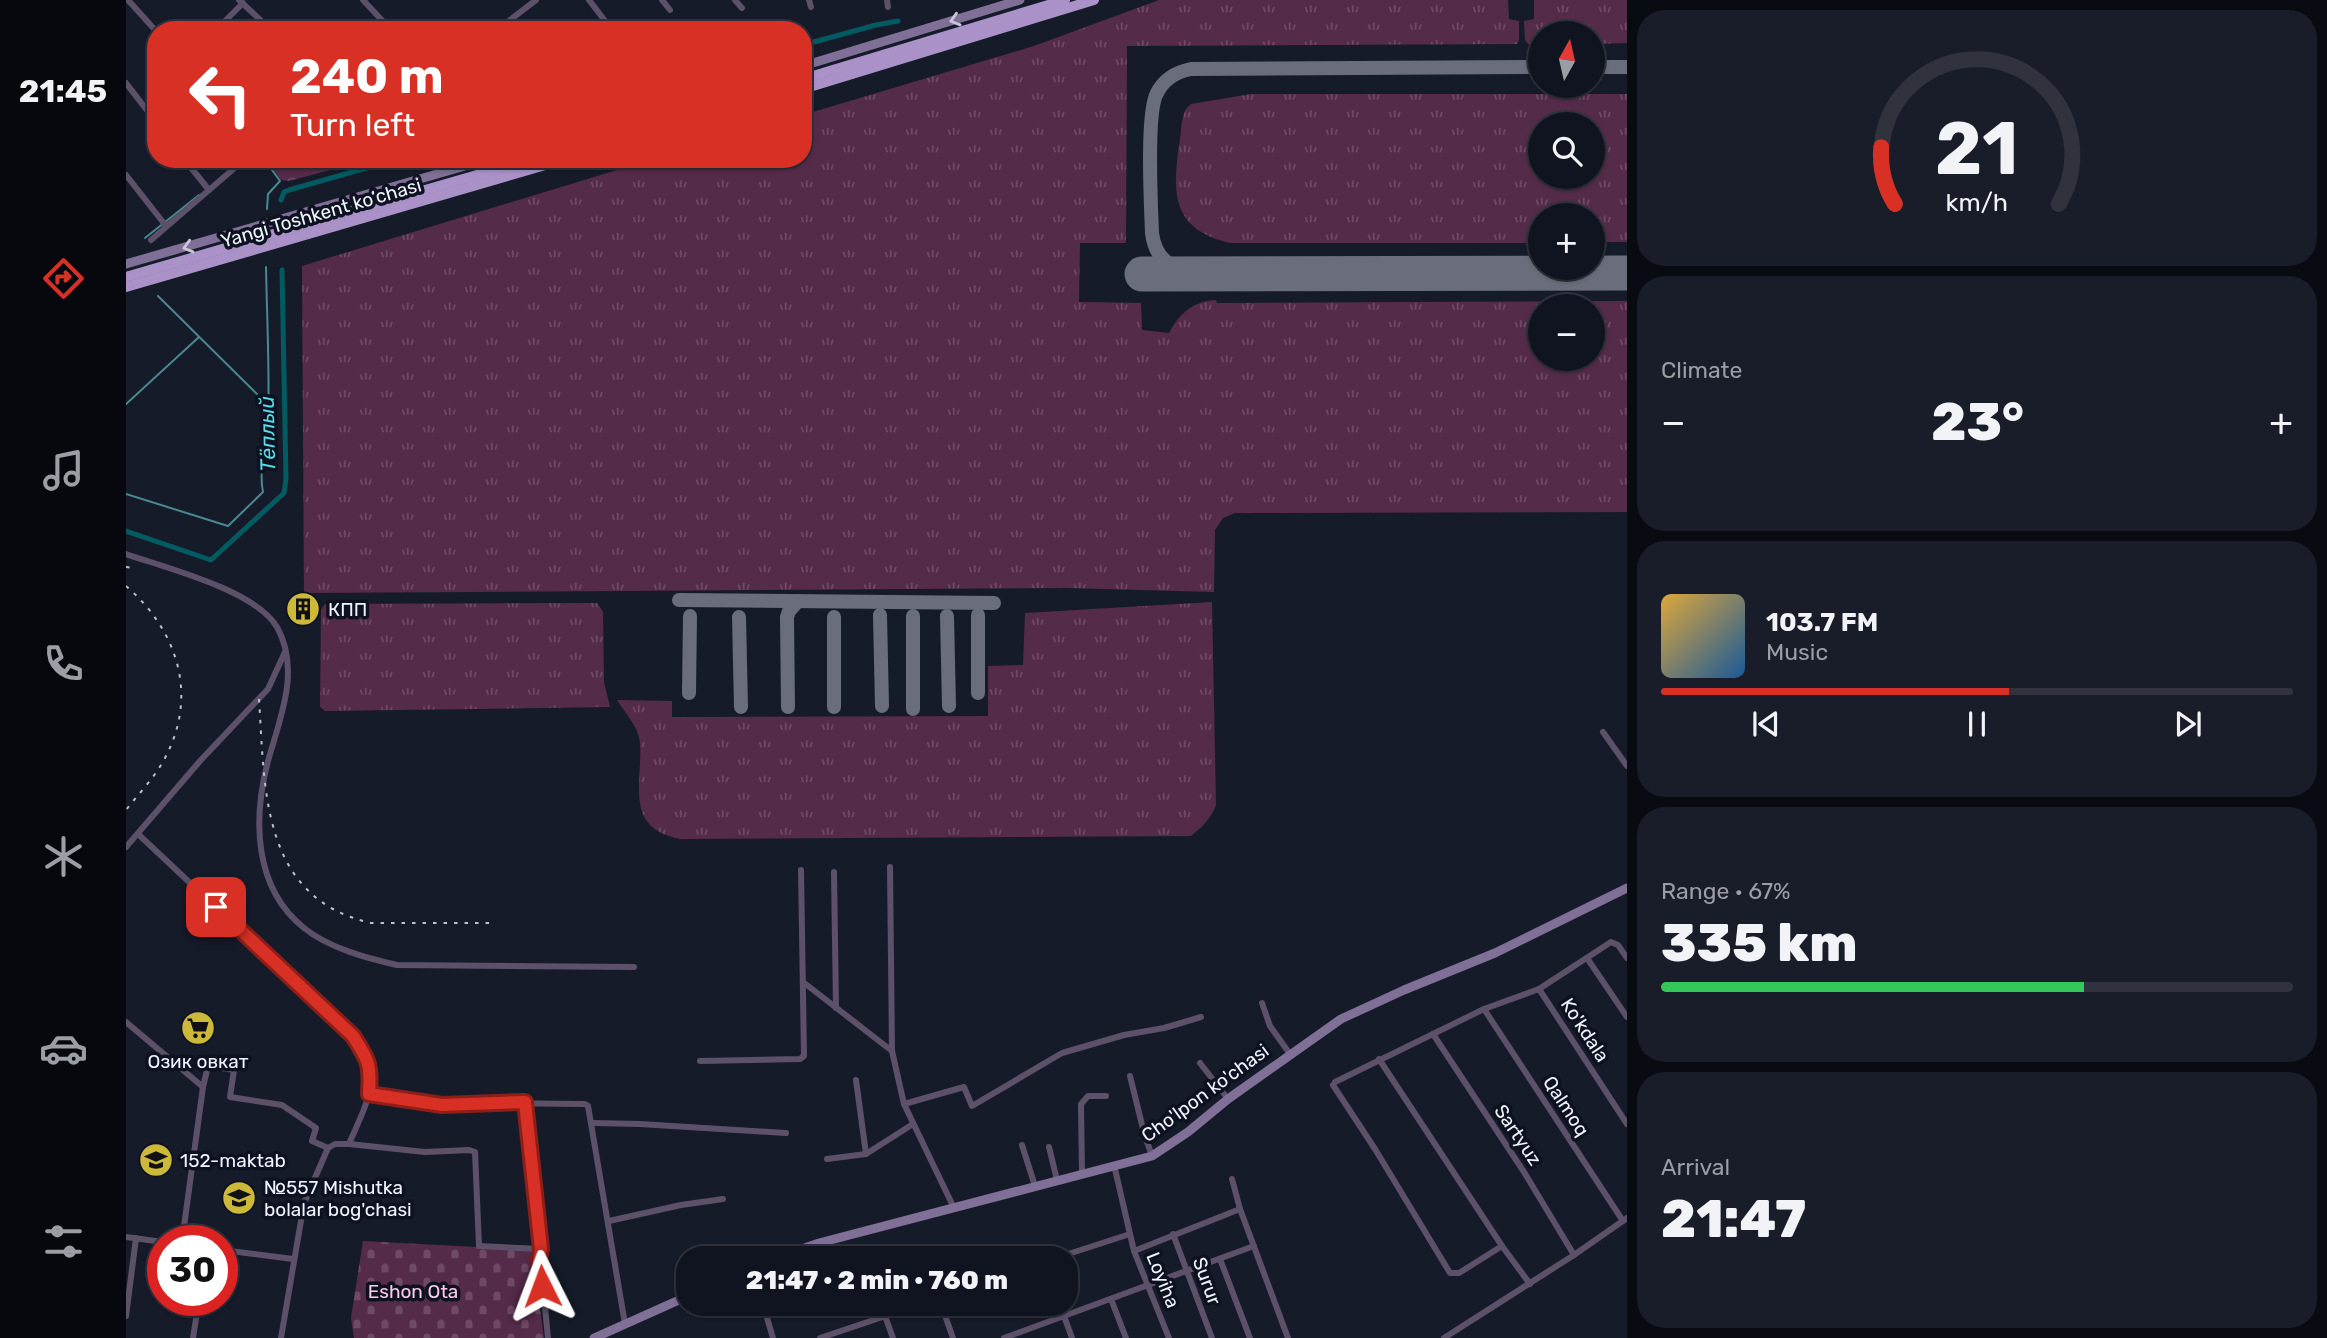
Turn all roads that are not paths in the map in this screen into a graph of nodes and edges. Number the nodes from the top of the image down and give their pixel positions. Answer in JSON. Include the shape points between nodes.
{"nodes":[{"id":1,"x":128,"y":0,"type":"edge"},
{"id":2,"x":363,"y":0,"type":"edge"},
{"id":3,"x":536,"y":0,"type":"edge"},
{"id":4,"x":589,"y":0,"type":"edge"},
{"id":5,"x":662,"y":0,"type":"edge"},
{"id":6,"x":735,"y":0,"type":"edge"},
{"id":7,"x":1020,"y":0,"type":"edge"},
{"id":8,"x":1065,"y":0,"type":"edge"},
{"id":9,"x":1094,"y":0,"type":"edge"},
{"id":10,"x":240,"y":1,"type":"edge"},
{"id":11,"x":742,"y":8,"type":"dead end"},
{"id":12,"x":670,"y":10,"type":"dead end"},
{"id":13,"x":147,"y":21,"type":"edge"},
{"id":14,"x":223,"y":21,"type":"edge"},
{"id":15,"x":261,"y":21,"type":"edge"},
{"id":16,"x":383,"y":21,"type":"edge"},
{"id":17,"x":509,"y":21,"type":"edge"},
{"id":18,"x":605,"y":21,"type":"edge"},
{"id":19,"x":812,"y":63,"type":"edge"},
{"id":20,"x":812,"y":76,"type":"edge"},
{"id":21,"x":126,"y":83,"type":"edge"},
{"id":22,"x":812,"y":86,"type":"edge"},
{"id":23,"x":147,"y":110,"type":"edge"},
{"id":24,"x":191,"y":168,"type":"edge"},
{"id":25,"x":233,"y":168,"type":"edge"},
{"id":26,"x":458,"y":168,"type":"edge"},
{"id":27,"x":501,"y":168,"type":"edge"},
{"id":28,"x":535,"y":168,"type":"edge"},
{"id":29,"x":126,"y":175,"type":"edge"},
{"id":30,"x":207,"y":188,"type":"junction"},
{"id":31,"x":164,"y":224,"type":"junction"},
{"id":32,"x":151,"y":240,"type":"dead end"},
{"id":33,"x":126,"y":264,"type":"edge"},
{"id":34,"x":126,"y":277,"type":"edge"},
{"id":35,"x":126,"y":287,"type":"edge"},
{"id":36,"x":126,"y":554,"type":"edge"},
{"id":37,"x":285,"y":652,"type":"junction"},
{"id":38,"x":1603,"y":732,"type":"dead end"},
{"id":39,"x":1627,"y":766,"type":"edge"},
{"id":40,"x":138,"y":834,"type":"junction"},
{"id":41,"x":126,"y":847,"type":"edge"},
{"id":42,"x":890,"y":867,"type":"dead end"},
{"id":43,"x":801,"y":870,"type":"dead end"},
{"id":44,"x":834,"y":872,"type":"dead end"},
{"id":45,"x":1627,"y":888,"type":"edge"},
{"id":46,"x":1587,"y":958,"type":"junction"},
{"id":47,"x":1627,"y":958,"type":"edge"},
{"id":48,"x":634,"y":967,"type":"dead end"},
{"id":49,"x":803,"y":982,"type":"junction"},
{"id":50,"x":1539,"y":989,"type":"junction"},
{"id":51,"x":1262,"y":1003,"type":"dead end"},
{"id":52,"x":835,"y":1008,"type":"junction"},
{"id":53,"x":1484,"y":1009,"type":"junction"},
{"id":54,"x":1201,"y":1017,"type":"dead end"},
{"id":55,"x":1627,"y":1017,"type":"edge"},
{"id":56,"x":126,"y":1022,"type":"edge"},
{"id":57,"x":1433,"y":1034,"type":"junction"},
{"id":58,"x":892,"y":1051,"type":"junction"},
{"id":59,"x":1290,"y":1054,"type":"junction"},
{"id":60,"x":1379,"y":1059,"type":"junction"},
{"id":61,"x":700,"y":1061,"type":"dead end"},
{"id":62,"x":1200,"y":1063,"type":"dead end"},
{"id":63,"x":1130,"y":1076,"type":"dead end"},
{"id":64,"x":856,"y":1080,"type":"dead end"},
{"id":65,"x":203,"y":1087,"type":"junction"},
{"id":66,"x":369,"y":1094,"type":"junction"},
{"id":67,"x":1106,"y":1096,"type":"dead end"},
{"id":68,"x":1228,"y":1099,"type":"junction"},
{"id":69,"x":525,"y":1102,"type":"junction"},
{"id":70,"x":904,"y":1104,"type":"junction"},
{"id":71,"x":592,"y":1124,"type":"junction"},
{"id":72,"x":913,"y":1124,"type":"junction"},
{"id":73,"x":1627,"y":1124,"type":"edge"},
{"id":74,"x":786,"y":1133,"type":"dead end"},
{"id":75,"x":349,"y":1144,"type":"junction"},
{"id":76,"x":1022,"y":1145,"type":"dead end"},
{"id":77,"x":1049,"y":1147,"type":"dead end"},
{"id":78,"x":328,"y":1148,"type":"junction"},
{"id":79,"x":866,"y":1154,"type":"junction"},
{"id":80,"x":1152,"y":1156,"type":"junction"},
{"id":81,"x":827,"y":1159,"type":"dead end"},
{"id":82,"x":1114,"y":1165,"type":"junction"},
{"id":83,"x":1082,"y":1173,"type":"junction"},
{"id":84,"x":1232,"y":1179,"type":"dead end"},
{"id":85,"x":1058,"y":1180,"type":"junction"},
{"id":86,"x":1035,"y":1186,"type":"junction"},
{"id":87,"x":723,"y":1199,"type":"dead end"},
{"id":88,"x":954,"y":1208,"type":"junction"},
{"id":89,"x":1240,"y":1209,"type":"junction"},
{"id":90,"x":1625,"y":1219,"type":"edge"},
{"id":91,"x":609,"y":1221,"type":"junction"},
{"id":92,"x":184,"y":1225,"type":"edge"},
{"id":93,"x":1129,"y":1234,"type":"junction"},
{"id":94,"x":1173,"y":1234,"type":"junction"},
{"id":95,"x":126,"y":1237,"type":"edge"},
{"id":96,"x":136,"y":1238,"type":"junction"},
{"id":97,"x":147,"y":1240,"type":"edge"},
{"id":98,"x":811,"y":1246,"type":"edge"},
{"id":99,"x":1502,"y":1246,"type":"junction"},
{"id":100,"x":1254,"y":1247,"type":"junction"},
{"id":101,"x":541,"y":1249,"type":"junction"},
{"id":102,"x":1078,"y":1251,"type":"edge"},
{"id":103,"x":1134,"y":1251,"type":"junction"},
{"id":104,"x":238,"y":1252,"type":"edge"},
{"id":105,"x":1574,"y":1255,"type":"junction"},
{"id":106,"x":293,"y":1259,"type":"junction"},
{"id":107,"x":1220,"y":1259,"type":"junction"},
{"id":108,"x":1187,"y":1271,"type":"junction"},
{"id":109,"x":1530,"y":1284,"type":"junction"},
{"id":110,"x":1149,"y":1285,"type":"junction"},
{"id":111,"x":1111,"y":1299,"type":"junction"},
{"id":112,"x":676,"y":1301,"type":"edge"},
{"id":113,"x":1078,"y":1311,"type":"edge"},
{"id":114,"x":126,"y":1316,"type":"edge"},
{"id":115,"x":196,"y":1316,"type":"edge"},
{"id":116,"x":767,"y":1316,"type":"edge"},
{"id":117,"x":885,"y":1316,"type":"joint"},
{"id":118,"x":945,"y":1316,"type":"edge"},
{"id":119,"x":1064,"y":1316,"type":"joint"},
{"id":120,"x":625,"y":1324,"type":"junction"},
{"id":121,"x":830,"y":1336,"type":"edge"},
{"id":122,"x":601,"y":1337,"type":"edge"},
{"id":123,"x":1012,"y":1337,"type":"edge"},
{"id":124,"x":193,"y":1338,"type":"edge"},
{"id":125,"x":281,"y":1338,"type":"edge"},
{"id":126,"x":548,"y":1338,"type":"edge"},
{"id":127,"x":773,"y":1338,"type":"edge"},
{"id":128,"x":820,"y":1338,"type":"edge"},
{"id":129,"x":893,"y":1338,"type":"edge"},
{"id":130,"x":953,"y":1338,"type":"edge"},
{"id":131,"x":1004,"y":1338,"type":"edge"},
{"id":132,"x":1072,"y":1338,"type":"edge"},
{"id":133,"x":1126,"y":1338,"type":"edge"},
{"id":134,"x":1169,"y":1338,"type":"edge"},
{"id":135,"x":1212,"y":1338,"type":"edge"},
{"id":136,"x":1250,"y":1338,"type":"edge"},
{"id":137,"x":1287,"y":1338,"type":"edge"},
{"id":138,"x":1444,"y":1338,"type":"edge"}],
"edges":[{"from":1,"to":13,"type":"street"},
{"from":2,"to":16,"type":"street"},
{"from":3,"to":17,"type":"street"},
{"from":4,"to":18,"type":"street"},
{"from":5,"to":12,"type":"street"},
{"from":6,"to":11,"type":"street"},
{"from":7,"to":19,"type":"main road","one_way":true},
{"from":8,"to":20,"type":"highway"},
{"from":9,"to":22,"type":"highway"},
{"from":10,"to":14,"type":"street"},
{"from":10,"to":15,"type":"street"},
{"from":21,"to":23,"type":"street"},
{"from":24,"to":30,"type":"street"},
{"from":25,"to":30,"type":"street"},
{"from":26,"to":33,"type":"main road","one_way":true},
{"from":27,"to":34,"type":"highway","name":"Yangi Toshkent ko‘chasi"},
{"from":28,"to":35,"type":"highway","name":"Yangi Toshkent ko‘chasi"},
{"from":29,"to":31,"type":"street"},
{"from":30,"to":31,"type":"street"},
{"from":31,"to":32,"type":"street"},
{"from":36,"to":37,"type":"street","via":[[246,599],[276,627]]},
{"from":37,"to":40,"type":"street","via":[[268,689]]},
{"from":37,"to":48,"type":"street","via":[[289,668],[286,700],[259,805],[259,846],[267,879],[304,928],[368,958],[397,965]]},
{"from":38,"to":39,"type":"street"},
{"from":40,"to":41,"type":"street"},
{"from":40,"to":66,"type":"street","via":[[353,1036],[371,1069]]},
{"from":42,"to":58,"type":"street"},
{"from":43,"to":49,"type":"street"},
{"from":44,"to":52,"type":"street"},
{"from":45,"to":59,"type":"main road","name":"Cho'lpon ko'chasi","via":[[1495,954],[1373,1003]]},
{"from":46,"to":47,"type":"street","via":[[1611,942]]},
{"from":46,"to":50,"type":"street"},
{"from":46,"to":55,"type":"street"},
{"from":49,"to":52,"type":"street"},
{"from":49,"to":61,"type":"street","via":[[804,1056]]},
{"from":50,"to":53,"type":"street"},
{"from":50,"to":73,"type":"street","name":"Ko'kdala"},
{"from":51,"to":59,"type":"street","via":[[1270,1026]]},
{"from":52,"to":58,"type":"street"},
{"from":53,"to":57,"type":"street"},
{"from":53,"to":90,"type":"street","name":"Qalmoq"},
{"from":54,"to":70,"type":"street","via":[[1062,1053],[972,1106],[964,1087]]},
{"from":56,"to":65,"type":"street"},
{"from":57,"to":60,"type":"street"},
{"from":57,"to":105,"type":"street","name":"Sartyuz"},
{"from":58,"to":70,"type":"street"},
{"from":59,"to":68,"type":"main road","name":"Cho'lpon ko'chasi"},
{"from":60,"to":99,"type":"street"},
{"from":60,"to":99,"type":"street","via":[[1334,1083],[1450,1273],[1459,1273]]},
{"from":62,"to":68,"type":"street"},
{"from":63,"to":80,"type":"street"},
{"from":64,"to":79,"type":"street"},
{"from":65,"to":78,"type":"street","via":[[208,1066],[234,1070],[230,1097],[289,1108],[316,1128],[312,1141]]},
{"from":65,"to":92,"type":"street"},
{"from":66,"to":69,"type":"street","via":[[442,1105]]},
{"from":66,"to":75,"type":"street"},
{"from":67,"to":83,"type":"street","via":[[1088,1096],[1081,1104]]},
{"from":68,"to":80,"type":"main road","name":"Cho'lpon ko'chasi"},
{"from":69,"to":71,"type":"street","via":[[585,1104]]},
{"from":69,"to":101,"type":"street"},
{"from":70,"to":72,"type":"street"},
{"from":71,"to":74,"type":"street"},
{"from":71,"to":91,"type":"street"},
{"from":72,"to":79,"type":"street"},
{"from":72,"to":88,"type":"street"},
{"from":75,"to":78,"type":"street"},
{"from":75,"to":101,"type":"street","via":[[475,1152],[479,1246]]},
{"from":76,"to":86,"type":"street"},
{"from":77,"to":85,"type":"street"},
{"from":78,"to":106,"type":"street","via":[[304,1203]]},
{"from":79,"to":81,"type":"street"},
{"from":80,"to":82,"type":"main road","name":"Cho'lpon ko'chasi"},
{"from":82,"to":83,"type":"main road","name":"Cho'lpon ko'chasi"},
{"from":82,"to":93,"type":"street","name":"Loyiha"},
{"from":83,"to":85,"type":"main road","name":"Cho'lpon ko'chasi"},
{"from":84,"to":89,"type":"street"},
{"from":85,"to":86,"type":"main road","name":"Cho'lpon ko'chasi"},
{"from":86,"to":88,"type":"main road","name":"Cho'lpon ko'chasi"},
{"from":87,"to":91,"type":"street"},
{"from":88,"to":98,"type":"main road","name":"Cho'lpon ko'chasi"},
{"from":89,"to":94,"type":"street"},
{"from":89,"to":100,"type":"street"},
{"from":90,"to":105,"type":"street"},
{"from":91,"to":120,"type":"street"},
{"from":93,"to":102,"type":"street"},
{"from":93,"to":103,"type":"street","name":"Loyiha"},
{"from":94,"to":103,"type":"street"},
{"from":94,"to":108,"type":"street","name":"Surur"},
{"from":95,"to":96,"type":"street"},
{"from":96,"to":97,"type":"street"},
{"from":96,"to":114,"type":"street"},
{"from":99,"to":109,"type":"street"},
{"from":100,"to":107,"type":"street"},
{"from":100,"to":137,"type":"street"},
{"from":101,"to":126,"type":"street"},
{"from":103,"to":110,"type":"street","name":"Loyiha"},
{"from":104,"to":106,"type":"street"},
{"from":105,"to":109,"type":"street"},
{"from":106,"to":125,"type":"street"},
{"from":107,"to":108,"type":"street"},
{"from":107,"to":136,"type":"street"},
{"from":108,"to":110,"type":"street"},
{"from":108,"to":135,"type":"street","name":"Surur"},
{"from":109,"to":138,"type":"street"},
{"from":110,"to":111,"type":"street"},
{"from":110,"to":134,"type":"street","name":"Loyiha"},
{"from":111,"to":113,"type":"street"},
{"from":111,"to":133,"type":"street"},
{"from":112,"to":120,"type":"main road"},
{"from":115,"to":124,"type":"street"},
{"from":116,"to":127,"type":"street"},
{"from":117,"to":121,"type":"street"},
{"from":117,"to":129,"type":"street"},
{"from":118,"to":130,"type":"street"},
{"from":119,"to":123,"type":"street"},
{"from":119,"to":132,"type":"street"},
{"from":120,"to":122,"type":"main road"},
{"from":121,"to":128,"type":"street"},
{"from":123,"to":131,"type":"street"}]}
